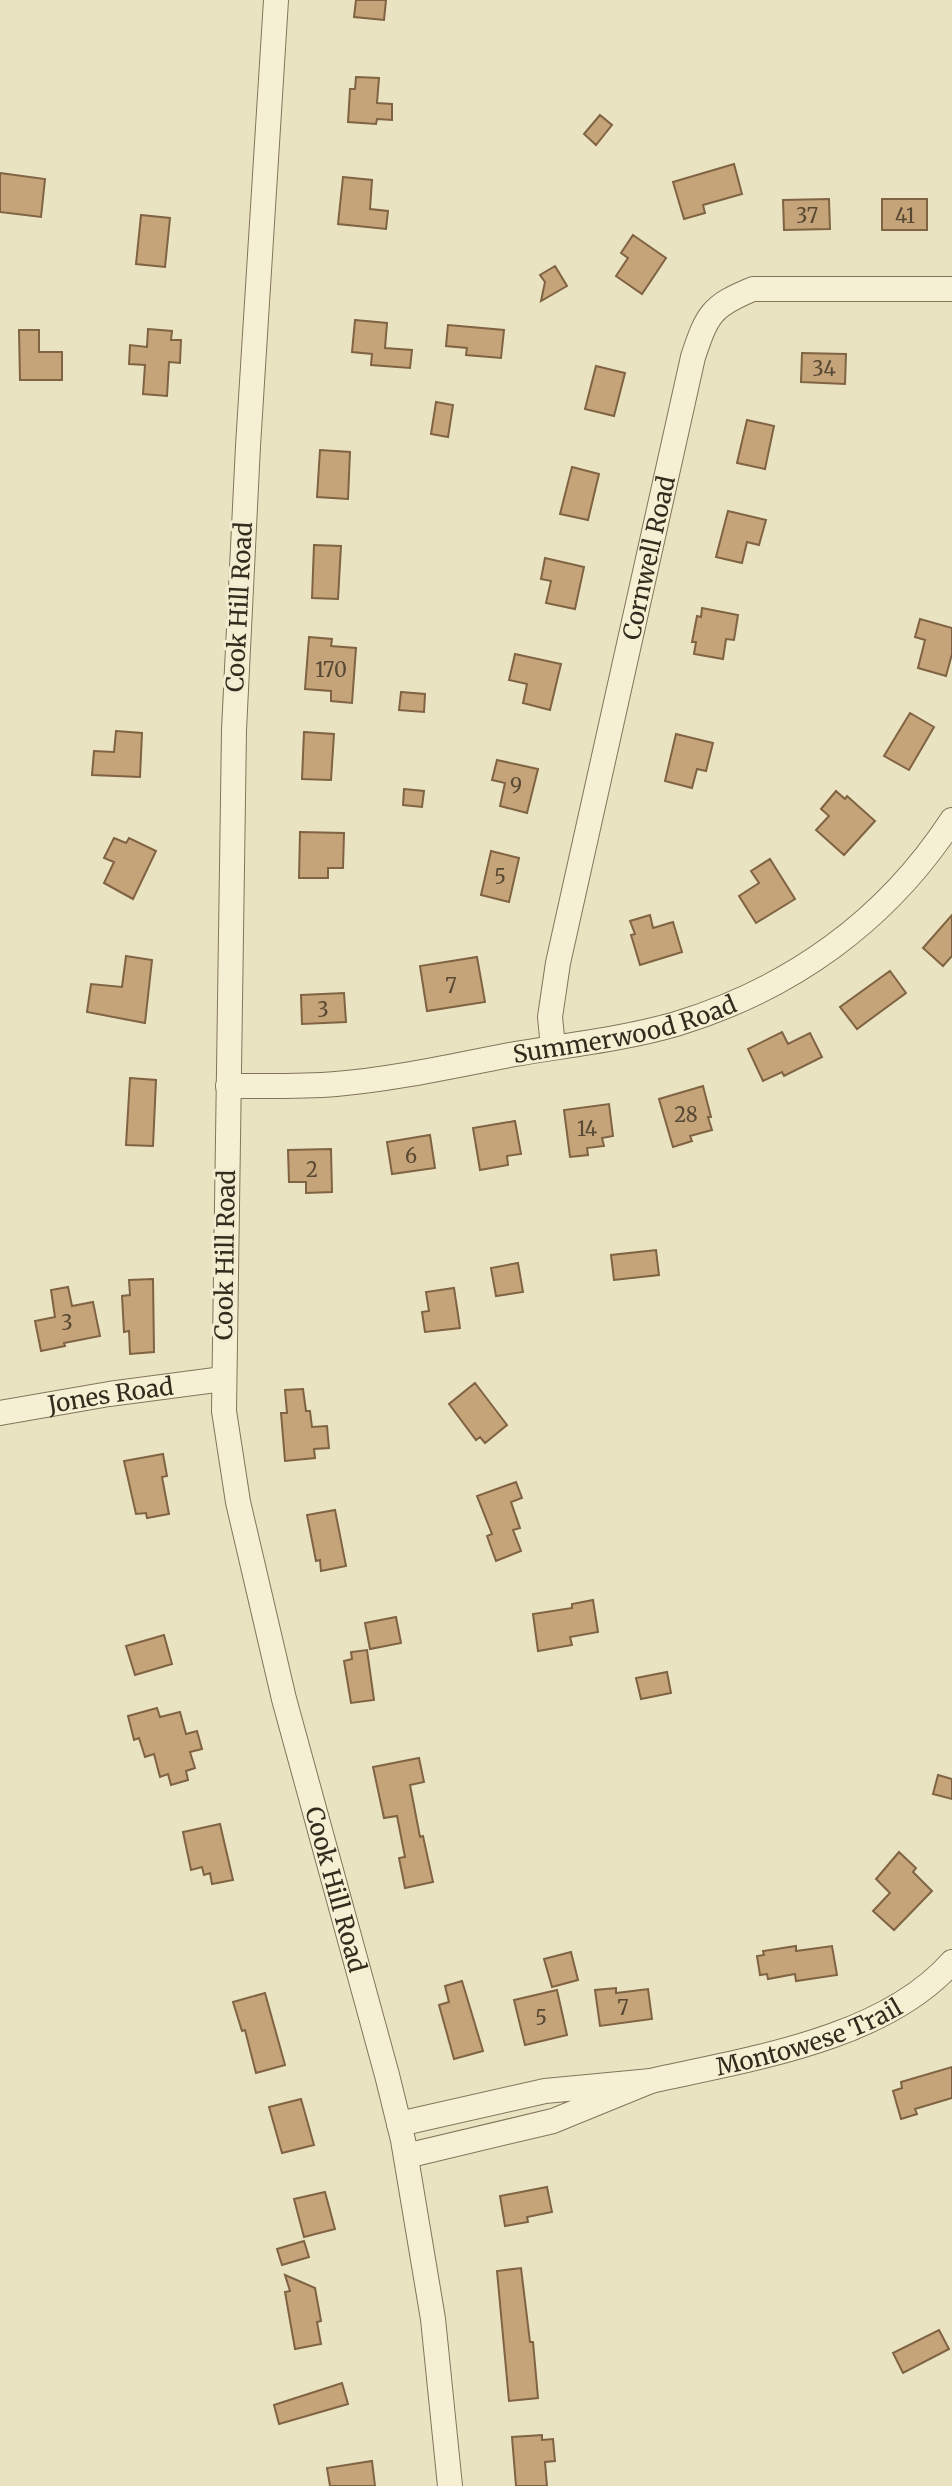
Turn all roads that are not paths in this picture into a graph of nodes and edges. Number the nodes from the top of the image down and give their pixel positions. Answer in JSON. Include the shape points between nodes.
{"nodes":[{"id":1,"x":276,"y":0,"type":"edge"},
{"id":2,"x":952,"y":289,"type":"edge"},
{"id":3,"x":952,"y":820,"type":"edge"},
{"id":4,"x":553,"y":1047,"type":"junction"},
{"id":5,"x":228,"y":1086,"type":"junction"},
{"id":6,"x":223,"y":1379,"type":"junction"},
{"id":7,"x":0,"y":1413,"type":"edge"},
{"id":8,"x":950,"y":1969,"type":"edge"},
{"id":9,"x":651,"y":2081,"type":"junction"},
{"id":10,"x":399,"y":2124,"type":"junction"},
{"id":11,"x":406,"y":2156,"type":"junction"},
{"id":12,"x":450,"y":2486,"type":"edge"}],
"edges":[{"from":1,"to":5,"type":"street","name":"Cook Hill Road","via":[[237,631]]},
{"from":2,"to":4,"type":"street","name":"Cornwell Road","via":[[753,289],[729,299],[705,321],[558,963],[550,1017]]},
{"from":3,"to":4,"type":"street","name":"Summerwood Road","via":[[901,888],[814,961],[727,1006],[674,1024]]},
{"from":4,"to":5,"type":"street","name":"Summerwood Road","via":[[339,1084]]},
{"from":5,"to":6,"type":"street","name":"Cook Hill Road"},
{"from":6,"to":7,"type":"street","name":"Jones Road"},
{"from":6,"to":10,"type":"street","name":"Cook Hill Road","via":[[238,1502],[284,1699]]},
{"from":8,"to":9,"type":"street","name":"Montowese Trail","via":[[874,2019],[838,2035]]},
{"from":9,"to":10,"type":"street","name":"Montowese Trail","via":[[535,2093]]},
{"from":9,"to":11,"type":"street","name":"Montowese Trail","via":[[553,2121]]},
{"from":10,"to":11,"type":"street","name":"Cook Hill Road"},
{"from":11,"to":12,"type":"street","name":"Cook Hill Road","via":[[433,2319]]}]}
